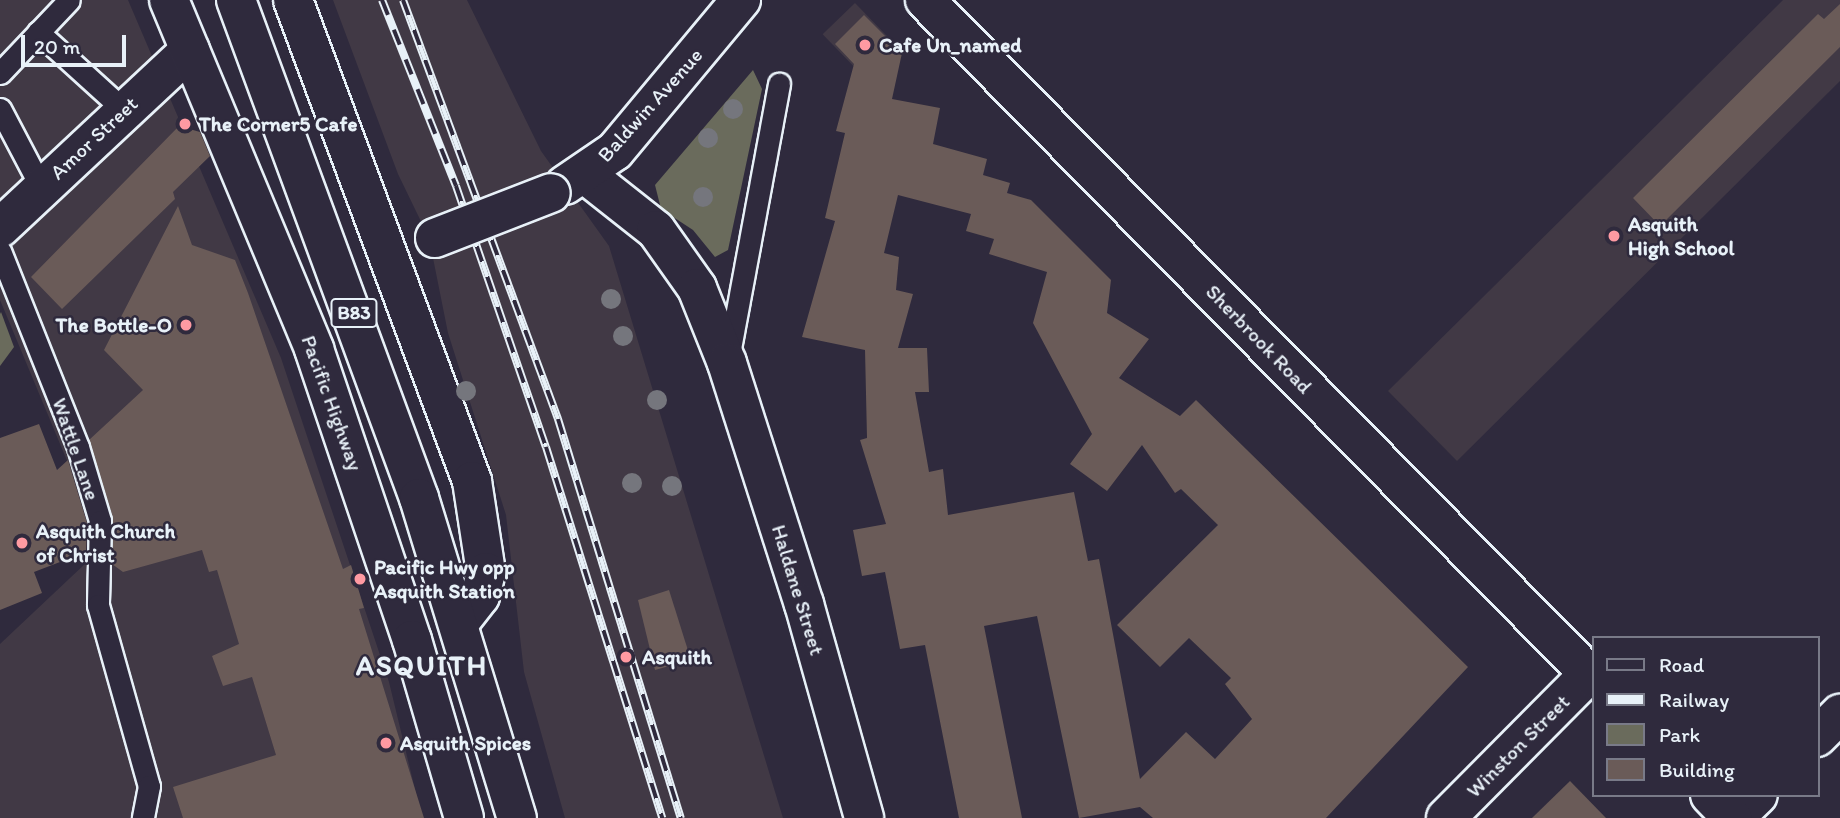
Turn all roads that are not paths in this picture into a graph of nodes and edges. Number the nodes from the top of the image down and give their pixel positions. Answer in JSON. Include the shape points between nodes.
{"nodes":[{"id":1,"x":69,"y":0,"type":"edge"},
{"id":2,"x":169,"y":0,"type":"edge"},
{"id":3,"x":293,"y":0,"type":"edge"},
{"id":4,"x":741,"y":0,"type":"edge"},
{"id":5,"x":925,"y":0,"type":"edge"},
{"id":6,"x":237,"y":4,"type":"edge"},
{"id":7,"x":38,"y":32,"type":"junction"},
{"id":8,"x":190,"y":50,"type":"junction"},
{"id":9,"x":0,"y":73,"type":"edge"},
{"id":10,"x":779,"y":84,"type":"dead end"},
{"id":11,"x":0,"y":109,"type":"edge"},
{"id":12,"x":124,"y":110,"type":"junction"},
{"id":13,"x":585,"y":174,"type":"junction"},
{"id":14,"x":41,"y":187,"type":"junction"},
{"id":15,"x":0,"y":228,"type":"edge"},
{"id":16,"x":0,"y":251,"type":"edge"},
{"id":17,"x":388,"y":256,"type":"junction"},
{"id":18,"x":727,"y":363,"type":"junction"},
{"id":19,"x":460,"y":622,"type":"junction"},
{"id":20,"x":412,"y":640,"type":"junction"},
{"id":21,"x":1591,"y":676,"type":"edge"},
{"id":22,"x":1840,"y":714,"type":"edge"},
{"id":23,"x":1819,"y":735,"type":"edge"},
{"id":24,"x":1712,"y":797,"type":"edge"},
{"id":25,"x":1756,"y":797,"type":"edge"},
{"id":26,"x":144,"y":818,"type":"edge"},
{"id":27,"x":464,"y":818,"type":"edge"},
{"id":28,"x":517,"y":818,"type":"edge"},
{"id":29,"x":864,"y":818,"type":"edge"},
{"id":30,"x":1446,"y":818,"type":"edge"},
{"id":31,"x":1733,"y":818,"type":"edge"}],
"edges":[{"from":1,"to":7,"type":"lane"},
{"from":2,"to":8,"type":"main road","name":"Pacific Highway","number":"B83"},
{"from":3,"to":17,"type":"main road"},
{"from":4,"to":13,"type":"main road","name":"Baldwin Avenue","via":[[641,122]]},
{"from":5,"to":21,"type":"main road","name":"Sherbrook Road"},
{"from":6,"to":8,"type":"main road","name":"Amor Street"},
{"from":6,"to":19,"type":"main road","number":"B83","via":[[358,325]]},
{"from":7,"to":9,"type":"lane"},
{"from":7,"to":12,"type":"lane"},
{"from":8,"to":12,"type":"main road","name":"Amor Street"},
{"from":8,"to":20,"type":"main road","name":"Pacific Highway","number":"B83","via":[[314,349]]},
{"from":10,"to":18,"type":"lane","name":"Haldane Street"},
{"from":11,"to":14,"type":"lane"},
{"from":12,"to":14,"type":"main road","name":"Amor Street"},
{"from":13,"to":17,"type":"main road","name":"Baldwin Avenue","bridge":true,"via":[[551,193]]},
{"from":13,"to":18,"type":"main road","name":"Haldane Street","via":[[633,208],[678,256]]},
{"from":14,"to":15,"type":"main road","name":"Amor Street"},
{"from":16,"to":26,"type":"lane","name":"Wattle Lane","via":[[78,447],[100,521],[98,606],[149,786]]},
{"from":17,"to":19,"type":"main road","via":[[472,481],[485,585]]},
{"from":18,"to":29,"type":"main road","name":"Haldane Street"},
{"from":19,"to":20,"type":"main road"},
{"from":19,"to":28,"type":"main road","number":"B83"},
{"from":20,"to":27,"type":"main road","name":"Pacific Highway","number":"B83"},
{"from":21,"to":30,"type":"main road","name":"Winston Street"},
{"from":22,"to":23,"type":"main road"},
{"from":24,"to":31,"type":"main road"},
{"from":25,"to":31,"type":"main road"}]}
